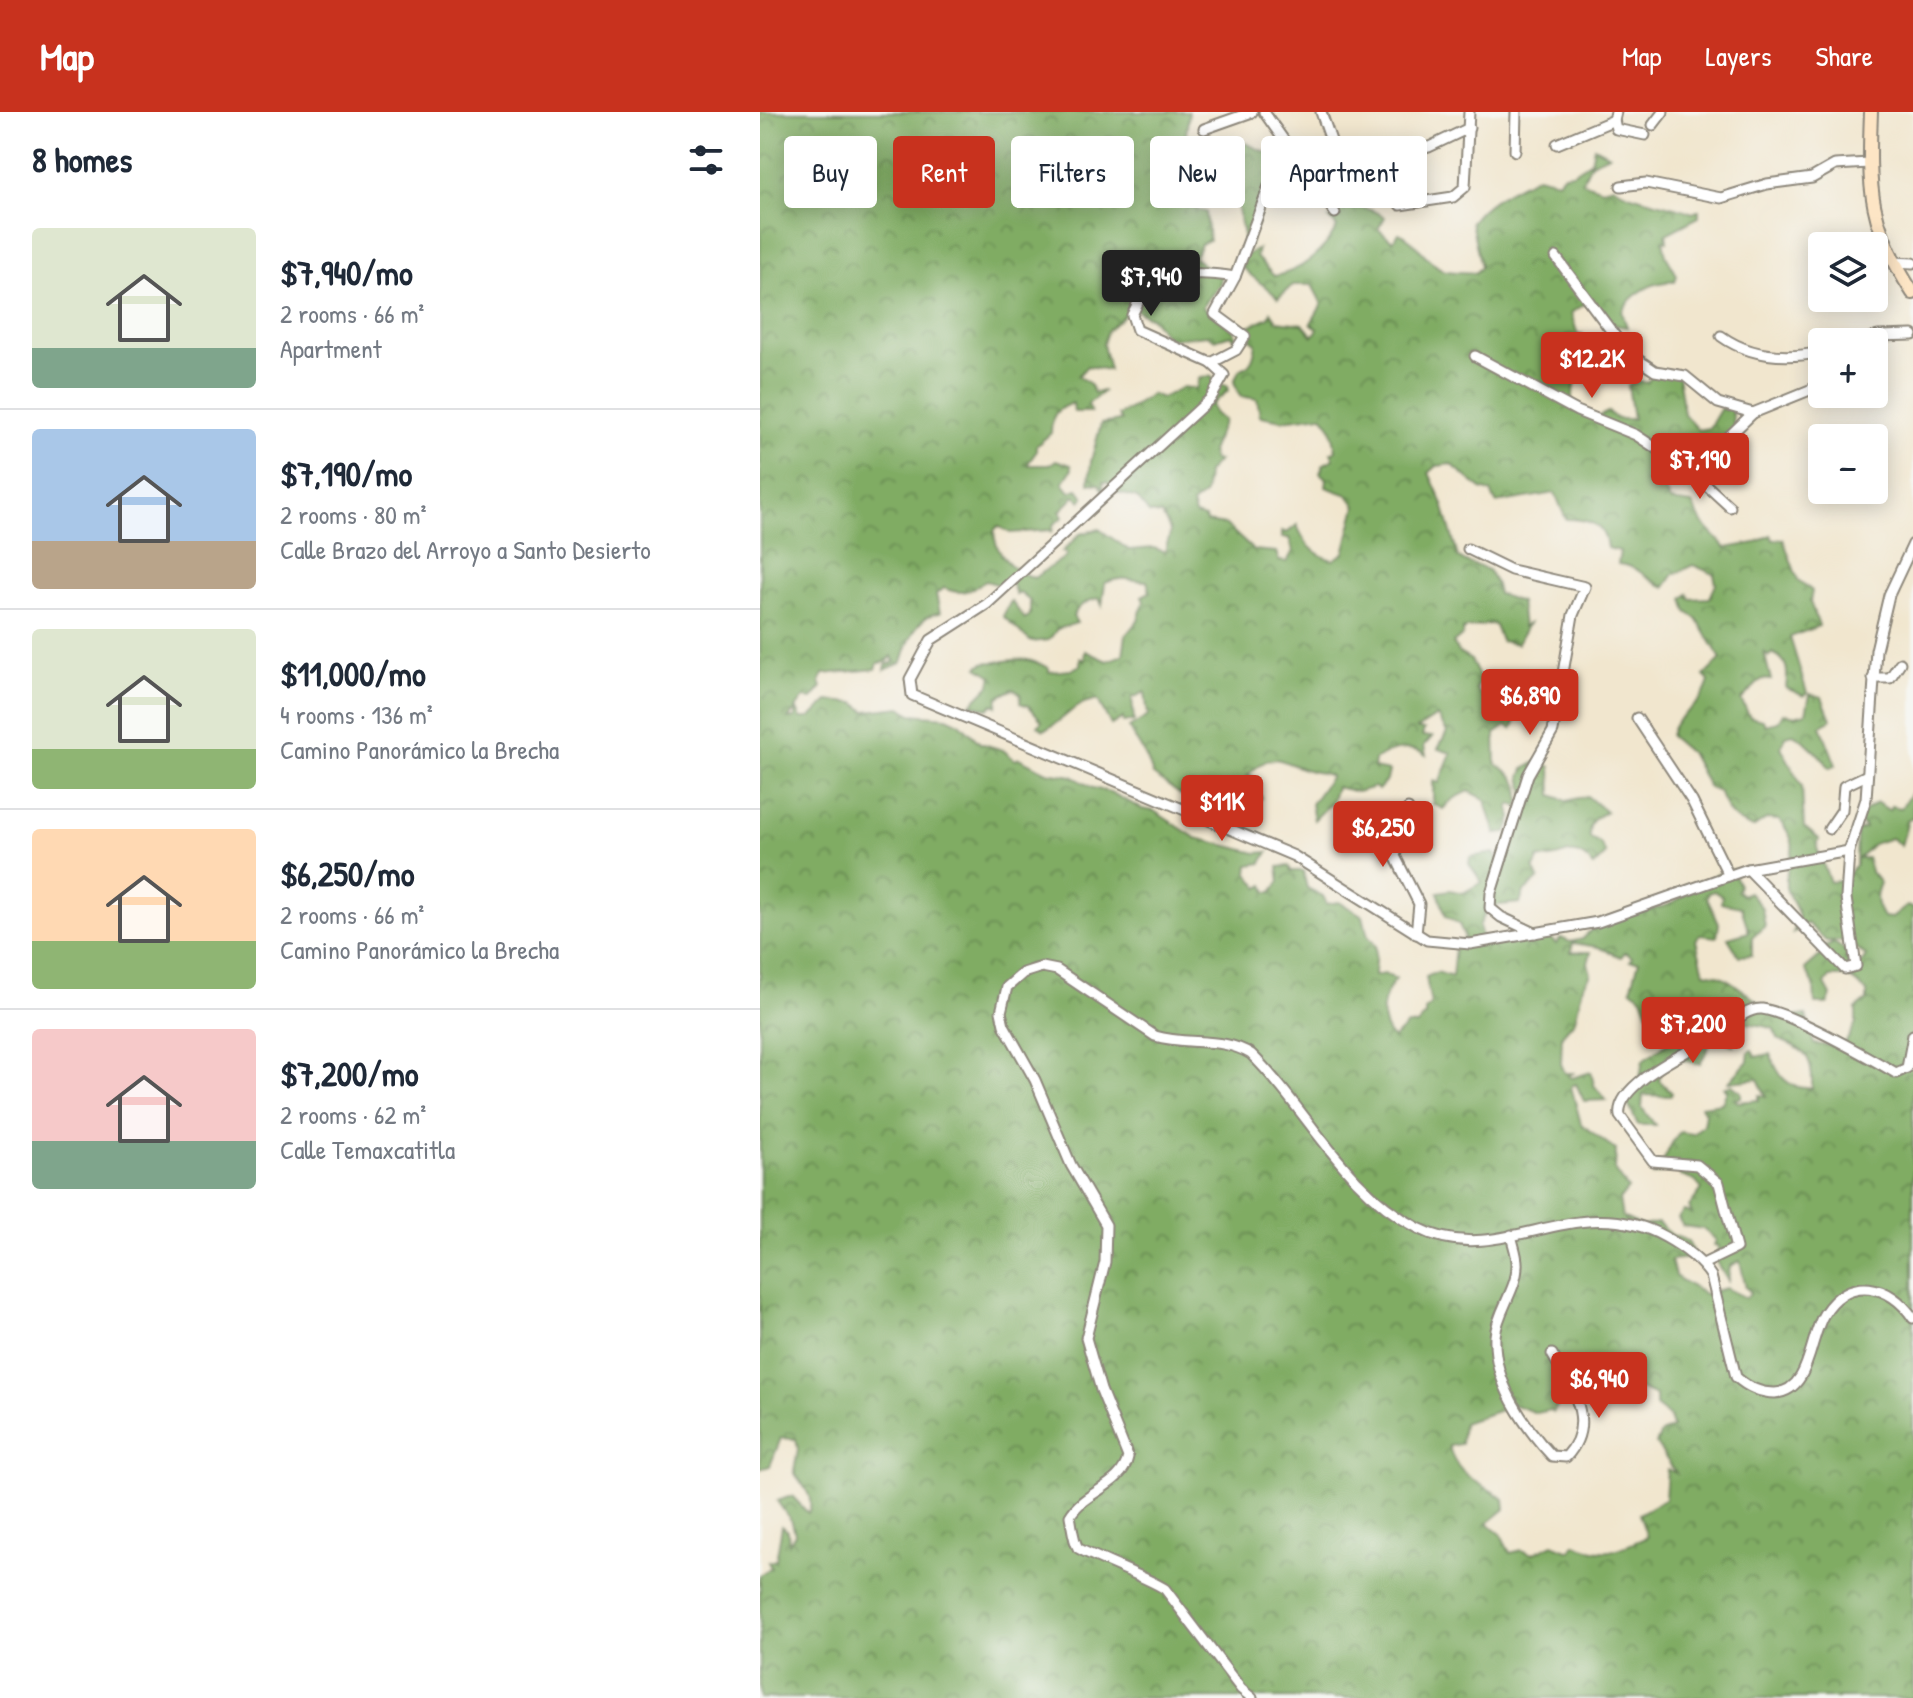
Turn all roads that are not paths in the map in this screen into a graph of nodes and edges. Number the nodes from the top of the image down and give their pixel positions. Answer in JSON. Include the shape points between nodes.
{"nodes":[{"id":1,"x":1252,"y":112,"type":"edge"},
{"id":2,"x":1264,"y":112,"type":"edge"},
{"id":3,"x":1321,"y":112,"type":"edge"},
{"id":4,"x":1469,"y":112,"type":"edge"},
{"id":5,"x":1516,"y":112,"type":"edge"},
{"id":6,"x":1663,"y":112,"type":"edge"},
{"id":7,"x":1871,"y":112,"type":"edge"},
{"id":8,"x":1226,"y":116,"type":"edge"},
{"id":9,"x":1615,"y":116,"type":"edge"},
{"id":10,"x":1653,"y":125,"type":"dead end"},
{"id":11,"x":1469,"y":128,"type":"junction"},
{"id":12,"x":1204,"y":129,"type":"dead end"},
{"id":13,"x":1645,"y":135,"type":"dead end"},
{"id":14,"x":1280,"y":136,"type":"edge"},
{"id":15,"x":1329,"y":136,"type":"edge"},
{"id":16,"x":1557,"y":144,"type":"dead end"},
{"id":17,"x":1427,"y":148,"type":"edge"},
{"id":18,"x":1515,"y":151,"type":"dead end"},
{"id":19,"x":1869,"y":163,"type":"junction"},
{"id":20,"x":1621,"y":186,"type":"dead end"},
{"id":21,"x":1427,"y":201,"type":"edge"},
{"id":22,"x":1261,"y":207,"type":"edge"},
{"id":23,"x":1331,"y":208,"type":"edge"},
{"id":24,"x":1335,"y":213,"type":"dead end"},
{"id":25,"x":1556,"y":257,"type":"dead end"},
{"id":26,"x":1893,"y":262,"type":"junction"},
{"id":27,"x":1913,"y":263,"type":"edge"},
{"id":28,"x":1235,"y":277,"type":"junction"},
{"id":29,"x":1913,"y":293,"type":"edge"},
{"id":30,"x":1913,"y":335,"type":"edge"},
{"id":31,"x":1721,"y":336,"type":"dead end"},
{"id":32,"x":1888,"y":336,"type":"edge"},
{"id":33,"x":1808,"y":354,"type":"edge"},
{"id":34,"x":1475,"y":356,"type":"dead end"},
{"id":35,"x":1211,"y":363,"type":"junction"},
{"id":36,"x":1808,"y":391,"type":"edge"},
{"id":37,"x":1753,"y":413,"type":"junction"},
{"id":38,"x":1692,"y":472,"type":"junction"},
{"id":39,"x":1730,"y":507,"type":"dead end"},
{"id":40,"x":1913,"y":544,"type":"edge"},
{"id":41,"x":1468,"y":549,"type":"dead end"},
{"id":42,"x":1900,"y":663,"type":"dead end"},
{"id":43,"x":1873,"y":678,"type":"junction"},
{"id":44,"x":1637,"y":718,"type":"dead end"},
{"id":45,"x":1867,"y":775,"type":"junction"},
{"id":46,"x":1408,"y":809,"type":"dead end"},
{"id":47,"x":1829,"y":829,"type":"dead end"},
{"id":48,"x":1849,"y":851,"type":"junction"},
{"id":49,"x":1748,"y":869,"type":"junction"},
{"id":50,"x":1729,"y":876,"type":"junction"},
{"id":51,"x":1535,"y":933,"type":"junction"},
{"id":52,"x":1416,"y":934,"type":"junction"},
{"id":53,"x":1913,"y":1035,"type":"edge"},
{"id":54,"x":1511,"y":1235,"type":"junction"},
{"id":55,"x":1703,"y":1264,"type":"junction"},
{"id":56,"x":1913,"y":1318,"type":"edge"},
{"id":57,"x":1552,"y":1354,"type":"dead end"},
{"id":58,"x":1252,"y":1698,"type":"edge"}],
"edges":[{"from":1,"to":8,"type":"street"},
{"from":2,"to":14,"type":"street"},
{"from":3,"to":15,"type":"street"},
{"from":4,"to":11,"type":"street"},
{"from":5,"to":18,"type":"street"},
{"from":6,"to":10,"type":"street"},
{"from":7,"to":19,"type":"street"},
{"from":8,"to":12,"type":"street"},
{"from":9,"to":13,"type":"street","via":[[1616,129]]},
{"from":9,"to":16,"type":"street"},
{"from":11,"to":17,"type":"street"},
{"from":11,"to":21,"type":"street","via":[[1465,187],[1453,197]]},
{"from":19,"to":20,"type":"street","via":[[1835,165],[1812,178],[1721,198],[1646,183]]},
{"from":19,"to":26,"type":"street","via":[[1876,222]]},
{"from":22,"to":28,"type":"street"},
{"from":23,"to":24,"type":"street"},
{"from":25,"to":37,"type":"street","via":[[1637,359],[1655,371],[1685,376],[1718,403]]},
{"from":26,"to":27,"type":"street"},
{"from":26,"to":29,"type":"street"},
{"from":28,"to":35,"type":"street","via":[[1215,314],[1245,336],[1236,350]]},
{"from":28,"to":35,"type":"street","via":[[1196,271],[1172,276],[1145,288],[1132,315],[1137,330]]},
{"from":30,"to":32,"type":"street"},
{"from":31,"to":33,"type":"street","via":[[1753,353]]},
{"from":34,"to":38,"type":"street","via":[[1577,411],[1636,435]]},
{"from":35,"to":52,"type":"street","via":[[1224,375],[1211,398],[987,604],[927,644],[910,679],[912,695],[1294,856]]},
{"from":36,"to":37,"type":"street"},
{"from":37,"to":38,"type":"street"},
{"from":38,"to":39,"type":"street"},
{"from":40,"to":43,"type":"street","via":[[1889,595]]},
{"from":41,"to":51,"type":"street","via":[[1511,570],[1585,587],[1573,615],[1553,731],[1528,775],[1491,893],[1490,908]]},
{"from":42,"to":43,"type":"street","via":[[1890,678]]},
{"from":43,"to":45,"type":"street"},
{"from":44,"to":50,"type":"street","via":[[1692,801]]},
{"from":45,"to":47,"type":"street","via":[[1844,786],[1842,810]]},
{"from":45,"to":48,"type":"street","via":[[1866,799]]},
{"from":46,"to":52,"type":"street","via":[[1395,856],[1419,904]]},
{"from":48,"to":49,"type":"street"},
{"from":48,"to":49,"type":"street","via":[[1846,910],[1856,966],[1848,970]]},
{"from":49,"to":50,"type":"street"},
{"from":50,"to":51,"type":"street","via":[[1598,922]]},
{"from":51,"to":52,"type":"street","via":[[1470,944]]},
{"from":53,"to":55,"type":"street","via":[[1907,1068],[1896,1073],[1767,1010],[1752,1010],[1673,1057],[1623,1099],[1620,1116],[1650,1158],[1662,1164],[1697,1165],[1721,1187],[1736,1248]]},
{"from":54,"to":55,"type":"street","via":[[1566,1222],[1618,1220],[1646,1227]]},
{"from":54,"to":57,"type":"street","via":[[1517,1267],[1495,1335],[1499,1362],[1507,1392],[1527,1426],[1552,1456],[1566,1457],[1582,1430],[1582,1413]]},
{"from":54,"to":58,"type":"street","via":[[1473,1242],[1419,1229],[1361,1189],[1251,1054],[1228,1043],[1155,1036],[1054,969],[1023,973],[1007,987],[1001,1012],[1004,1025],[1109,1235],[1086,1338],[1128,1457],[1115,1480],[1076,1505],[1070,1516],[1078,1547],[1165,1589]]},
{"from":55,"to":56,"type":"street","via":[[1716,1289],[1736,1377],[1764,1393],[1781,1392],[1797,1381],[1824,1314],[1845,1294],[1869,1286],[1887,1291]]}]}
